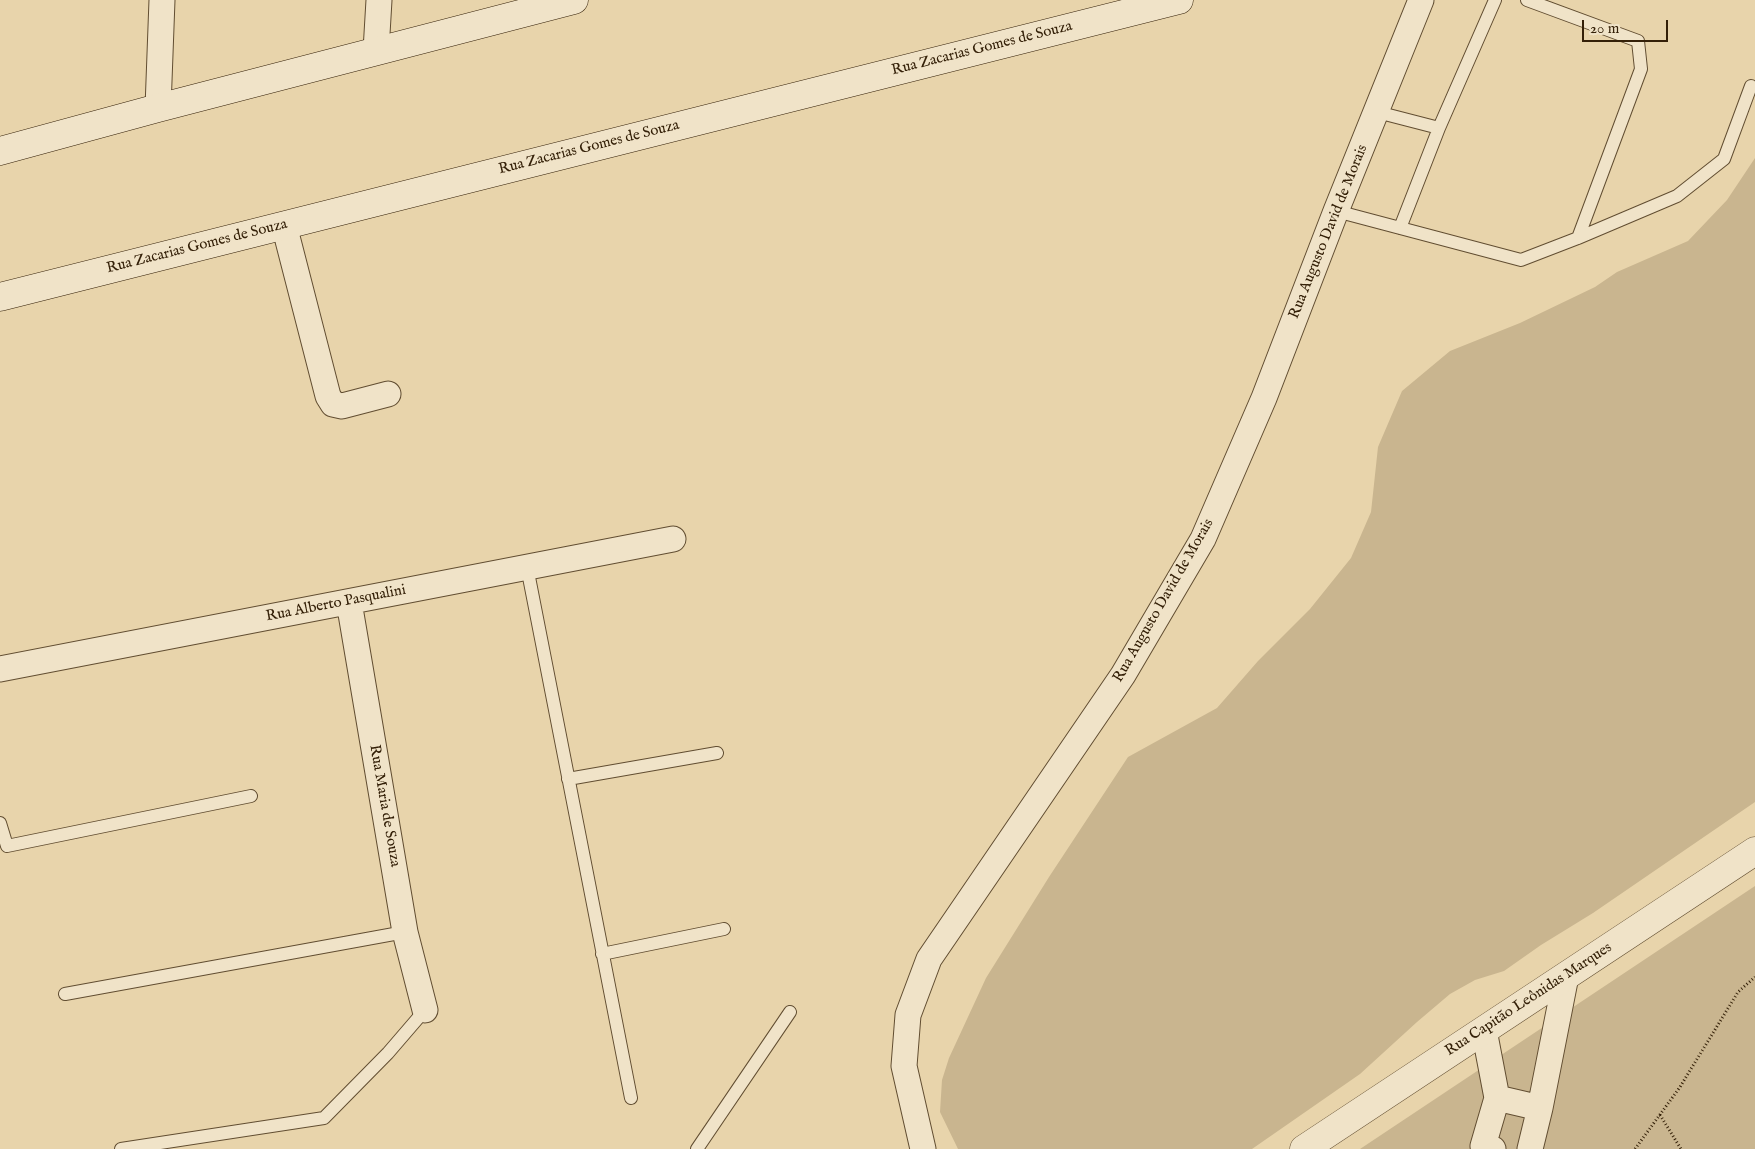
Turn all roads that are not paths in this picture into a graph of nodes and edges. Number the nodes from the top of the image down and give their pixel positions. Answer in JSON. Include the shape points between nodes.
{"nodes":[{"id":1,"x":162,"y":0,"type":"edge"},
{"id":2,"x":379,"y":0,"type":"edge"},
{"id":3,"x":574,"y":0,"type":"edge"},
{"id":4,"x":1179,"y":0,"type":"edge"},
{"id":5,"x":1421,"y":0,"type":"edge"},
{"id":6,"x":1495,"y":0,"type":"edge"},
{"id":7,"x":1527,"y":0,"type":"edge"},
{"id":8,"x":376,"y":51,"type":"junction"},
{"id":9,"x":1751,"y":86,"type":"dead end"},
{"id":10,"x":158,"y":108,"type":"junction"},
{"id":11,"x":1377,"y":112,"type":"junction"},
{"id":12,"x":1439,"y":128,"type":"junction"},
{"id":13,"x":0,"y":151,"type":"edge"},
{"id":14,"x":1336,"y":211,"type":"junction"},
{"id":15,"x":284,"y":225,"type":"junction"},
{"id":16,"x":1400,"y":228,"type":"junction"},
{"id":17,"x":1578,"y":238,"type":"junction"},
{"id":18,"x":0,"y":297,"type":"edge"},
{"id":19,"x":388,"y":394,"type":"dead end"},
{"id":20,"x":673,"y":539,"type":"dead end"},
{"id":21,"x":527,"y":567,"type":"junction"},
{"id":22,"x":349,"y":602,"type":"junction"},
{"id":23,"x":0,"y":669,"type":"edge"},
{"id":24,"x":717,"y":753,"type":"dead end"},
{"id":25,"x":568,"y":779,"type":"junction"},
{"id":26,"x":251,"y":796,"type":"dead end"},
{"id":27,"x":0,"y":823,"type":"edge"},
{"id":28,"x":1755,"y":851,"type":"edge"},
{"id":29,"x":724,"y":929,"type":"dead end"},
{"id":30,"x":405,"y":932,"type":"junction"},
{"id":31,"x":602,"y":954,"type":"junction"},
{"id":32,"x":1566,"y":976,"type":"junction"},
{"id":33,"x":65,"y":994,"type":"dead end"},
{"id":34,"x":425,"y":1010,"type":"joint"},
{"id":35,"x":790,"y":1012,"type":"dead end"},
{"id":36,"x":1484,"y":1030,"type":"junction"},
{"id":37,"x":630,"y":1098,"type":"dead end"},
{"id":38,"x":1497,"y":1098,"type":"junction"},
{"id":39,"x":1540,"y":1108,"type":"junction"},
{"id":40,"x":121,"y":1149,"type":"edge"},
{"id":41,"x":696,"y":1149,"type":"edge"},
{"id":42,"x":923,"y":1149,"type":"edge"},
{"id":43,"x":1304,"y":1149,"type":"edge"},
{"id":44,"x":1493,"y":1149,"type":"edge"},
{"id":45,"x":1530,"y":1149,"type":"edge"}],
"edges":[{"from":1,"to":10,"type":"street"},
{"from":2,"to":8,"type":"street"},
{"from":3,"to":8,"type":"main road"},
{"from":4,"to":15,"type":"main road","name":"Rua Zacarias Gomes de Souza"},
{"from":5,"to":11,"type":"street","name":"Rua Augusto David de Morais"},
{"from":6,"to":12,"type":"lane"},
{"from":7,"to":17,"type":"lane","via":[[1638,41],[1640,69]]},
{"from":8,"to":10,"type":"main road"},
{"from":9,"to":17,"type":"lane","via":[[1724,159],[1677,196]]},
{"from":10,"to":13,"type":"main road"},
{"from":11,"to":12,"type":"lane"},
{"from":11,"to":14,"type":"street","name":"Rua Augusto David de Morais"},
{"from":12,"to":16,"type":"lane"},
{"from":14,"to":16,"type":"lane"},
{"from":14,"to":42,"type":"street","name":"Rua Augusto David de Morais","via":[[1264,398],[1203,539],[1123,675],[929,960],[908,1015],[904,1066]]},
{"from":15,"to":18,"type":"main road","name":"Rua Zacarias Gomes de Souza"},
{"from":15,"to":19,"type":"street","via":[[328,396],[333,404],[342,406]]},
{"from":16,"to":17,"type":"lane","via":[[1521,260]]},
{"from":20,"to":21,"type":"street","name":"Rua Alberto Pasqualini"},
{"from":21,"to":22,"type":"street","name":"Rua Alberto Pasqualini"},
{"from":21,"to":25,"type":"lane"},
{"from":22,"to":23,"type":"street","name":"Rua Alberto Pasqualini"},
{"from":22,"to":30,"type":"street","name":"Rua Maria de Souza"},
{"from":24,"to":25,"type":"lane"},
{"from":25,"to":31,"type":"lane"},
{"from":26,"to":27,"type":"lane","via":[[7,846]]},
{"from":28,"to":32,"type":"main road","name":"Rua Capitão Leônidas Marques"},
{"from":29,"to":31,"type":"lane"},
{"from":30,"to":33,"type":"lane"},
{"from":30,"to":34,"type":"street","name":"Rua Maria de Souza"},
{"from":31,"to":37,"type":"lane"},
{"from":32,"to":36,"type":"main road","name":"Rua Capitão Leônidas Marques"},
{"from":32,"to":39,"type":"street"},
{"from":34,"to":40,"type":"lane","via":[[324,1118]]},
{"from":35,"to":41,"type":"lane"},
{"from":36,"to":38,"type":"street"},
{"from":36,"to":43,"type":"main road","name":"Rua Capitão Leônidas Marques"},
{"from":38,"to":39,"type":"street"},
{"from":38,"to":44,"type":"street","via":[[1484,1146]]},
{"from":39,"to":45,"type":"street"}]}
